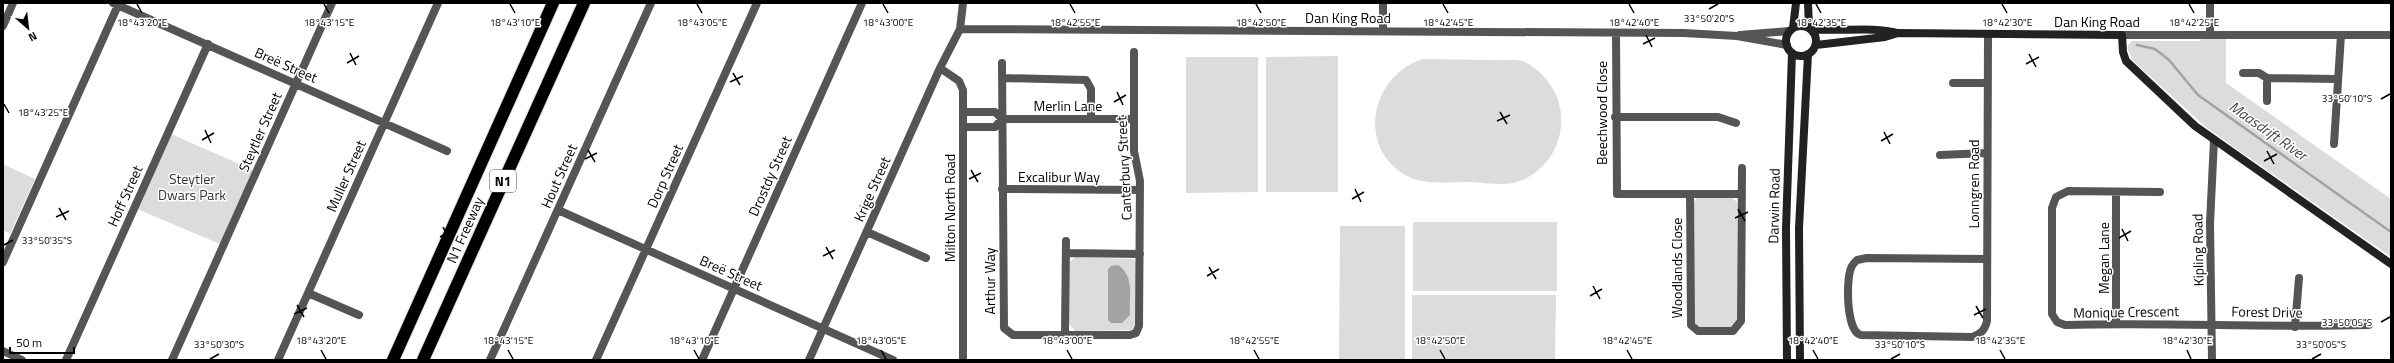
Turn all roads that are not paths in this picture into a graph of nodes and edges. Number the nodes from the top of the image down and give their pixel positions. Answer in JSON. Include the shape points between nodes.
{"nodes":[{"id":1,"x":13,"y":3,"type":"edge"},
{"id":2,"x":332,"y":3,"type":"edge"},
{"id":3,"x":438,"y":3,"type":"edge"},
{"id":4,"x":553,"y":3,"type":"edge"},
{"id":5,"x":584,"y":3,"type":"edge"},
{"id":6,"x":651,"y":3,"type":"edge"},
{"id":7,"x":757,"y":3,"type":"edge"},
{"id":8,"x":862,"y":3,"type":"edge"},
{"id":9,"x":963,"y":3,"type":"edge"},
{"id":10,"x":1383,"y":3,"type":"edge"},
{"id":11,"x":1796,"y":3,"type":"edge"},
{"id":12,"x":1808,"y":3,"type":"edge"},
{"id":13,"x":2210,"y":3,"type":"edge"},
{"id":14,"x":117,"y":4,"type":"edge"},
{"id":15,"x":3,"y":26,"type":"edge"},
{"id":16,"x":1810,"y":28,"type":"junction"},
{"id":17,"x":960,"y":29,"type":"junction"},
{"id":18,"x":1791,"y":29,"type":"junction"},
{"id":19,"x":1383,"y":31,"type":"junction"},
{"id":20,"x":1616,"y":33,"type":"junction"},
{"id":21,"x":1898,"y":33,"type":"junction"},
{"id":22,"x":1988,"y":34,"type":"junction"},
{"id":23,"x":2210,"y":34,"type":"junction"},
{"id":24,"x":2122,"y":35,"type":"junction"},
{"id":25,"x":2341,"y":35,"type":"junction"},
{"id":26,"x":2391,"y":35,"type":"edge"},
{"id":27,"x":1737,"y":36,"type":"junction"},
{"id":28,"x":208,"y":44,"type":"junction"},
{"id":29,"x":1787,"y":45,"type":"junction"},
{"id":30,"x":1816,"y":45,"type":"junction"},
{"id":31,"x":1134,"y":52,"type":"dead end"},
{"id":32,"x":1792,"y":53,"type":"junction"},
{"id":33,"x":1808,"y":54,"type":"junction"},
{"id":34,"x":1002,"y":63,"type":"dead end"},
{"id":35,"x":940,"y":68,"type":"junction"},
{"id":36,"x":2243,"y":73,"type":"dead end"},
{"id":37,"x":1002,"y":78,"type":"junction"},
{"id":38,"x":2267,"y":78,"type":"junction"},
{"id":39,"x":2338,"y":79,"type":"junction"},
{"id":40,"x":1953,"y":83,"type":"dead end"},
{"id":41,"x":1987,"y":83,"type":"junction"},
{"id":42,"x":296,"y":84,"type":"junction"},
{"id":43,"x":2267,"y":101,"type":"dead end"},
{"id":44,"x":963,"y":112,"type":"junction"},
{"id":45,"x":1615,"y":117,"type":"junction"},
{"id":46,"x":1002,"y":119,"type":"junction"},
{"id":47,"x":1091,"y":119,"type":"junction"},
{"id":48,"x":1134,"y":119,"type":"junction"},
{"id":49,"x":1736,"y":123,"type":"dead end"},
{"id":50,"x":384,"y":124,"type":"junction"},
{"id":51,"x":963,"y":128,"type":"junction"},
{"id":52,"x":2214,"y":140,"type":"junction"},
{"id":53,"x":2334,"y":144,"type":"dead end"},
{"id":54,"x":447,"y":151,"type":"dead end"},
{"id":55,"x":1987,"y":153,"type":"junction"},
{"id":56,"x":1940,"y":155,"type":"dead end"},
{"id":57,"x":1742,"y":168,"type":"dead end"},
{"id":58,"x":1002,"y":189,"type":"junction"},
{"id":59,"x":1140,"y":190,"type":"junction"},
{"id":60,"x":2116,"y":192,"type":"junction"},
{"id":61,"x":2160,"y":192,"type":"dead end"},
{"id":62,"x":1690,"y":194,"type":"junction"},
{"id":63,"x":1741,"y":194,"type":"junction"},
{"id":64,"x":558,"y":210,"type":"junction"},
{"id":65,"x":867,"y":232,"type":"junction"},
{"id":66,"x":1066,"y":241,"type":"dead end"},
{"id":67,"x":646,"y":248,"type":"junction"},
{"id":68,"x":1066,"y":253,"type":"junction"},
{"id":69,"x":1140,"y":254,"type":"junction"},
{"id":70,"x":926,"y":258,"type":"dead end"},
{"id":71,"x":1987,"y":259,"type":"junction"},
{"id":72,"x":3,"y":262,"type":"edge"},
{"id":73,"x":2391,"y":264,"type":"edge"},
{"id":74,"x":2299,"y":278,"type":"dead end"},
{"id":75,"x":734,"y":289,"type":"junction"},
{"id":76,"x":308,"y":293,"type":"junction"},
{"id":77,"x":359,"y":315,"type":"dead end"},
{"id":78,"x":2116,"y":324,"type":"junction"},
{"id":79,"x":2212,"y":324,"type":"junction"},
{"id":80,"x":2369,"y":325,"type":"dead end"},
{"id":81,"x":2295,"y":327,"type":"junction"},
{"id":82,"x":823,"y":328,"type":"junction"},
{"id":83,"x":1138,"y":330,"type":"joint"},
{"id":84,"x":1066,"y":335,"type":"junction"},
{"id":85,"x":3,"y":351,"type":"edge"},
{"id":86,"x":22,"y":360,"type":"edge"},
{"id":87,"x":66,"y":360,"type":"edge"},
{"id":88,"x":172,"y":360,"type":"edge"},
{"id":89,"x":278,"y":360,"type":"edge"},
{"id":90,"x":393,"y":360,"type":"edge"},
{"id":91,"x":423,"y":360,"type":"edge"},
{"id":92,"x":490,"y":360,"type":"edge"},
{"id":93,"x":596,"y":360,"type":"edge"},
{"id":94,"x":702,"y":360,"type":"edge"},
{"id":95,"x":809,"y":360,"type":"edge"},
{"id":96,"x":893,"y":360,"type":"edge"},
{"id":97,"x":963,"y":360,"type":"edge"},
{"id":98,"x":1787,"y":360,"type":"edge"},
{"id":99,"x":1800,"y":360,"type":"edge"},
{"id":100,"x":2212,"y":360,"type":"edge"}],
"edges":[{"from":1,"to":15,"type":"street"},
{"from":2,"to":42,"type":"street","name":"Steytler Street"},
{"from":3,"to":50,"type":"street","name":"Muller Street"},
{"from":4,"to":90,"type":"highway","name":"N1 Freeway","number":"N1"},
{"from":5,"to":91,"type":"highway","name":"N1 Freeway","number":"N1"},
{"from":6,"to":64,"type":"street","name":"Hout Street"},
{"from":7,"to":67,"type":"street","name":"Dorp Street"},
{"from":8,"to":75,"type":"street","name":"Drostdy Street"},
{"from":9,"to":17,"type":"street"},
{"from":10,"to":19,"type":"street"},
{"from":11,"to":18,"type":"street"},
{"from":12,"to":16,"type":"street"},
{"from":13,"to":23,"type":"street"},
{"from":14,"to":28,"type":"street","name":"Breë Street"},
{"from":14,"to":72,"type":"street"},
{"from":16,"to":18,"type":"street","via":[[1802,25]]},
{"from":16,"to":21,"type":"street","name":"Dan King Road","via":[[1833,31],[1886,30]]},
{"from":16,"to":30,"type":"street","via":[[1816,38]]},
{"from":17,"to":19,"type":"street","name":"Dan King Road"},
{"from":17,"to":35,"type":"street","name":"Krige Street"},
{"from":18,"to":27,"type":"street","name":"Dan King Road"},
{"from":18,"to":29,"type":"street"},
{"from":19,"to":20,"type":"street","name":"Dan King Road"},
{"from":20,"to":27,"type":"street","name":"Dan King Road"},
{"from":20,"to":45,"type":"street","name":"Beechwood Close"},
{"from":21,"to":22,"type":"street","name":"Dan King Road"},
{"from":21,"to":30,"type":"street","name":"Dan King Road","via":[[1885,37]]},
{"from":22,"to":24,"type":"street","name":"Dan King Road"},
{"from":22,"to":41,"type":"street","name":"Lonngren Road"},
{"from":23,"to":24,"type":"street","name":"Dan King Road"},
{"from":23,"to":25,"type":"street","name":"Dan King Road"},
{"from":24,"to":52,"type":"street","via":[[2124,55],[2128,63],[2195,126]]},
{"from":25,"to":26,"type":"street","name":"Dan King Road"},
{"from":25,"to":39,"type":"street"},
{"from":27,"to":29,"type":"street","name":"Dan King Road"},
{"from":28,"to":42,"type":"street","name":"Breë Street"},
{"from":28,"to":87,"type":"street","name":"Hoff Street"},
{"from":29,"to":32,"type":"street"},
{"from":30,"to":33,"type":"street"},
{"from":31,"to":48,"type":"street","name":"Canterbury Street"},
{"from":32,"to":33,"type":"street","via":[[1802,56]]},
{"from":32,"to":98,"type":"street","name":"Darwin Road","via":[[1786,214]]},
{"from":33,"to":99,"type":"street","name":"Darwin Road","via":[[1799,228]]},
{"from":34,"to":37,"type":"street","name":"Arthur Way"},
{"from":35,"to":44,"type":"street","name":"Milton North Road","via":[[960,83],[963,90]]},
{"from":35,"to":65,"type":"street","name":"Krige Street"},
{"from":36,"to":38,"type":"street","via":[[2259,73]]},
{"from":37,"to":46,"type":"street","name":"Arthur Way"},
{"from":37,"to":47,"type":"street","via":[[1082,78],[1091,89]]},
{"from":38,"to":39,"type":"street"},
{"from":38,"to":43,"type":"street"},
{"from":39,"to":53,"type":"street"},
{"from":40,"to":41,"type":"street"},
{"from":41,"to":55,"type":"street","name":"Lonngren Road"},
{"from":42,"to":50,"type":"street","name":"Breë Street"},
{"from":42,"to":88,"type":"street","name":"Steytler Street"},
{"from":44,"to":46,"type":"street","name":"Merlin Lane","via":[[995,112]]},
{"from":44,"to":51,"type":"street","name":"Milton North Road"},
{"from":45,"to":49,"type":"street","via":[[1718,117]]},
{"from":45,"to":62,"type":"street","name":"Beechwood Close","via":[[1617,194]]},
{"from":46,"to":47,"type":"street","name":"Merlin Lane"},
{"from":46,"to":51,"type":"street","name":"Merlin Lane","via":[[995,127]]},
{"from":46,"to":58,"type":"street","name":"Arthur Way"},
{"from":47,"to":48,"type":"street","name":"Merlin Lane"},
{"from":48,"to":59,"type":"street","name":"Canterbury Street","via":[[1134,151]]},
{"from":50,"to":54,"type":"street","name":"Breë Street"},
{"from":50,"to":76,"type":"street","name":"Muller Street"},
{"from":51,"to":97,"type":"street","name":"Milton North Road"},
{"from":52,"to":73,"type":"street"},
{"from":52,"to":79,"type":"street","name":"Kipling Road","via":[[2210,223]]},
{"from":55,"to":56,"type":"street"},
{"from":55,"to":71,"type":"street","name":"Lonngren Road"},
{"from":57,"to":63,"type":"street","name":"Woodlands Close"},
{"from":58,"to":59,"type":"street","name":"Excalibur Way"},
{"from":58,"to":84,"type":"street","name":"Arthur Way","via":[[1004,328],[1013,335]]},
{"from":59,"to":69,"type":"street","name":"Canterbury Street"},
{"from":60,"to":61,"type":"street","name":"Monique Crescent"},
{"from":60,"to":78,"type":"street","name":"Megan Lane"},
{"from":60,"to":78,"type":"street","name":"Monique Crescent","via":[[2068,191],[2056,197],[2052,208],[2052,314],[2057,322],[2065,325]]},
{"from":62,"to":63,"type":"street"},
{"from":62,"to":63,"type":"street","name":"Woodlands Close","via":[[1690,322],[1692,328],[1698,331],[1723,332],[1735,330],[1741,321]]},
{"from":64,"to":67,"type":"street","name":"Breë Street"},
{"from":64,"to":92,"type":"street","name":"Hout Street"},
{"from":65,"to":70,"type":"street"},
{"from":65,"to":82,"type":"street","name":"Krige Street"},
{"from":66,"to":68,"type":"street"},
{"from":67,"to":75,"type":"street","name":"Breë Street"},
{"from":67,"to":93,"type":"street","name":"Dorp Street"},
{"from":68,"to":69,"type":"street"},
{"from":68,"to":84,"type":"street"},
{"from":69,"to":83,"type":"street","name":"Canterbury Street"},
{"from":71,"to":71,"type":"street","name":"Lonngren Road","via":[[1857,260],[1850,273],[1849,319],[1852,329],[1858,334],[1972,337],[1982,332],[1987,321]]},
{"from":74,"to":81,"type":"street"},
{"from":75,"to":82,"type":"street","name":"Breë Street"},
{"from":75,"to":94,"type":"street","name":"Drostdy Street"},
{"from":76,"to":77,"type":"street"},
{"from":76,"to":89,"type":"street","name":"Muller Street"},
{"from":78,"to":79,"type":"street","name":"Monique Crescent"},
{"from":79,"to":81,"type":"street","name":"Forest Drive"},
{"from":79,"to":100,"type":"street","name":"Kipling Road"},
{"from":80,"to":81,"type":"street","name":"Forest Drive"},
{"from":82,"to":95,"type":"street","name":"Krige Street"},
{"from":82,"to":96,"type":"street","name":"Breë Street"},
{"from":83,"to":84,"type":"street","name":"Arthur Way","via":[[1130,335]]},
{"from":85,"to":86,"type":"street"}]}
